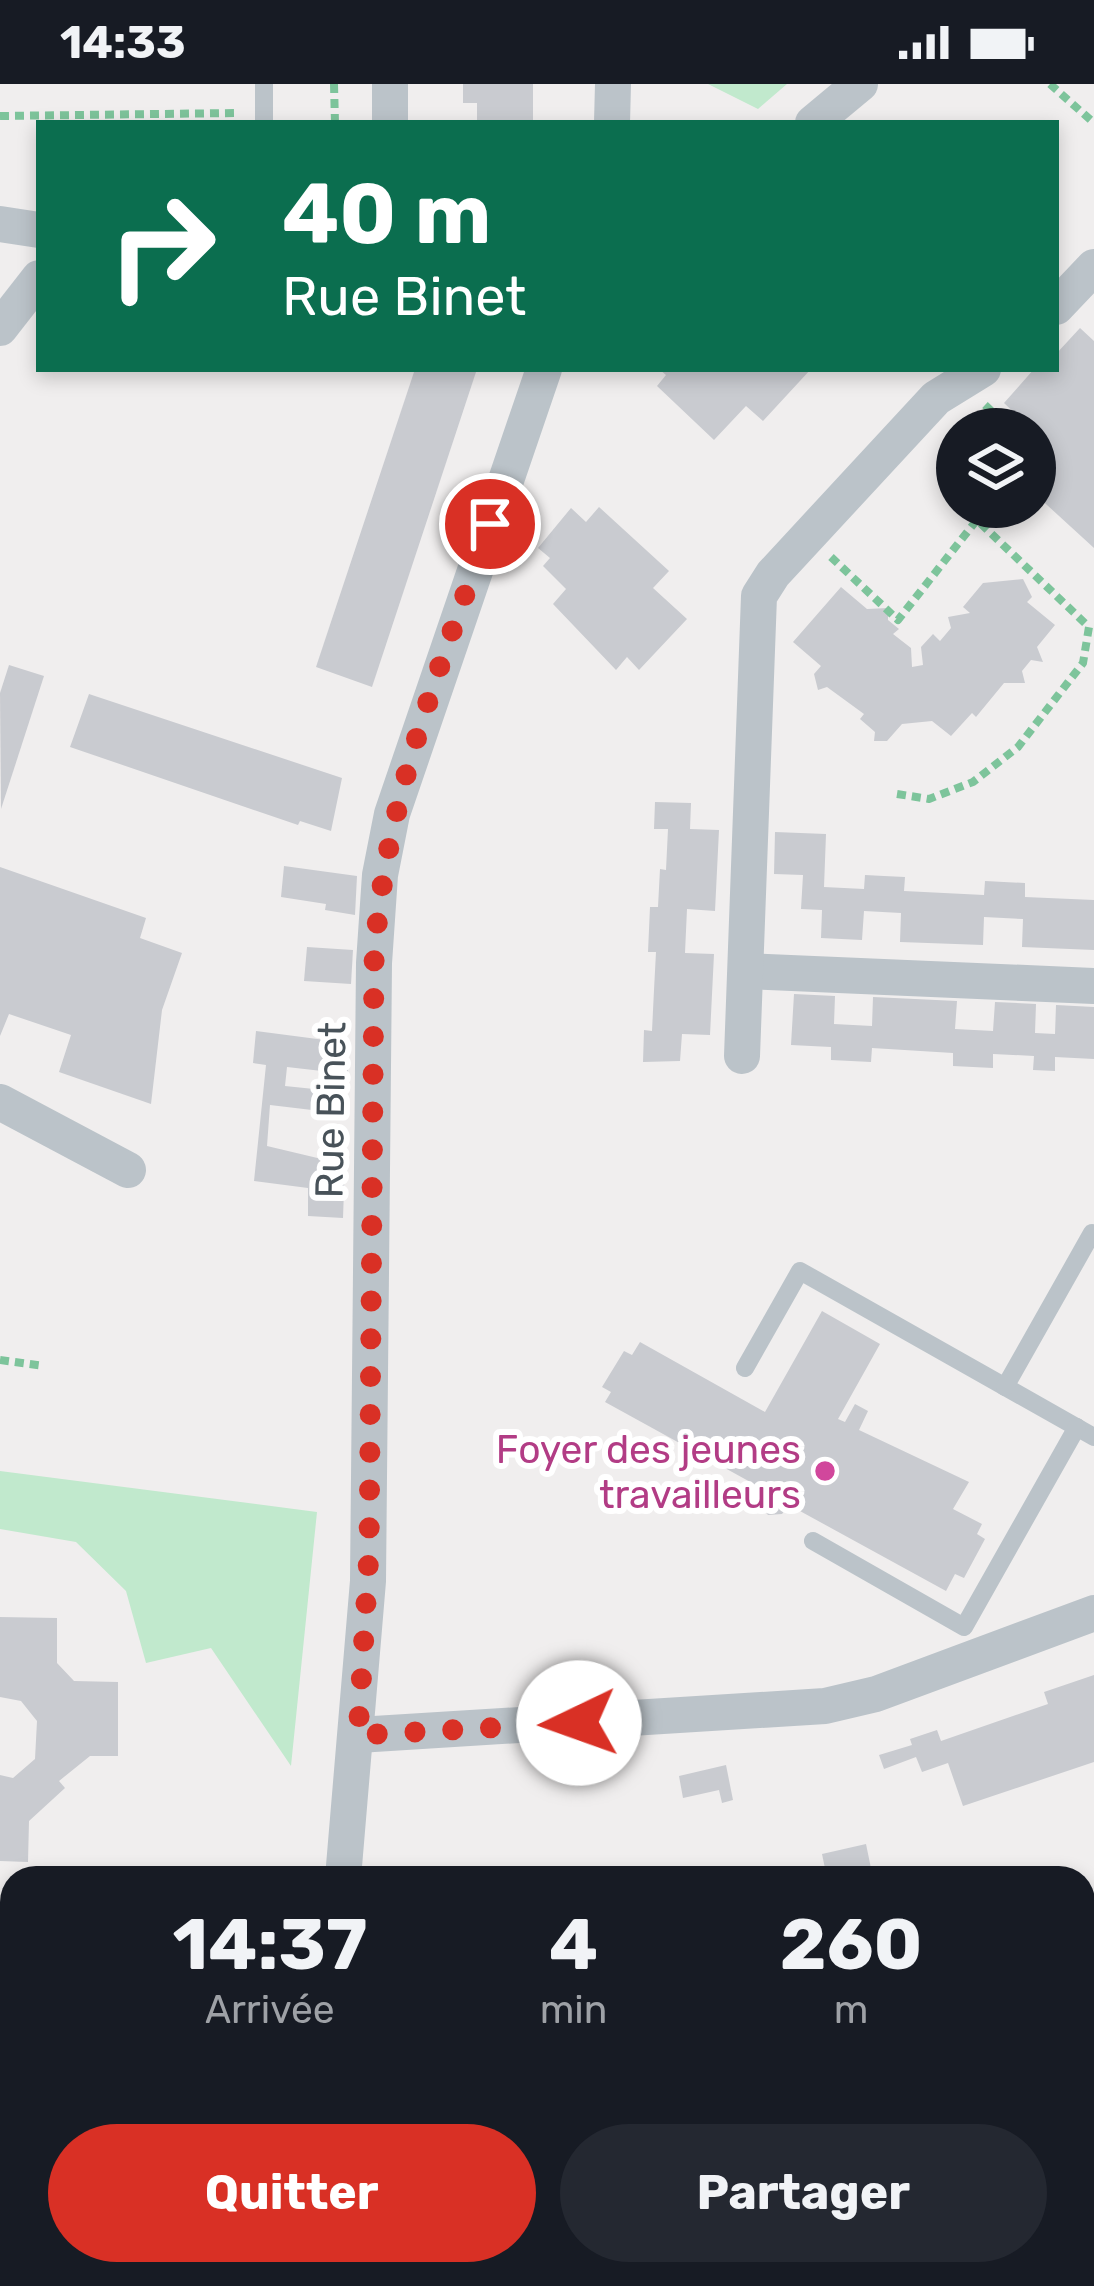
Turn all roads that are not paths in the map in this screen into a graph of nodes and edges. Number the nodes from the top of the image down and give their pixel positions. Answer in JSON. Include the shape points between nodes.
{"nodes":[{"id":1,"x":264,"y":84,"type":"edge"},
{"id":2,"x":390,"y":84,"type":"edge"},
{"id":3,"x":613,"y":84,"type":"edge"},
{"id":4,"x":860,"y":84,"type":"edge"},
{"id":5,"x":264,"y":118,"type":"edge"},
{"id":6,"x":390,"y":120,"type":"edge"},
{"id":7,"x":612,"y":120,"type":"edge"},
{"id":8,"x":817,"y":120,"type":"edge"},
{"id":9,"x":0,"y":224,"type":"edge"},
{"id":10,"x":36,"y":230,"type":"edge"},
{"id":11,"x":1094,"y":267,"type":"edge"},
{"id":12,"x":36,"y":282,"type":"edge"},
{"id":13,"x":1059,"y":304,"type":"edge"},
{"id":14,"x":0,"y":328,"type":"edge"},
{"id":15,"x":543,"y":372,"type":"edge"},
{"id":16,"x":977,"y":372,"type":"edge"},
{"id":17,"x":746,"y":971,"type":"junction"},
{"id":18,"x":1094,"y":986,"type":"edge"},
{"id":19,"x":742,"y":1056,"type":"dead end"},
{"id":20,"x":0,"y":1102,"type":"edge"},
{"id":21,"x":128,"y":1170,"type":"dead end"},
{"id":22,"x":1092,"y":1233,"type":"edge"},
{"id":23,"x":745,"y":1368,"type":"dead end"},
{"id":24,"x":1005,"y":1387,"type":"junction"},
{"id":25,"x":1085,"y":1432,"type":"edge"},
{"id":26,"x":813,"y":1541,"type":"dead end"},
{"id":27,"x":1094,"y":1613,"type":"edge"},
{"id":28,"x":358,"y":1735,"type":"junction"},
{"id":29,"x":344,"y":1866,"type":"edge"}],
"edges":[{"from":1,"to":5,"type":"lane"},
{"from":2,"to":6,"type":"street"},
{"from":3,"to":7,"type":"street"},
{"from":4,"to":8,"type":"street"},
{"from":9,"to":10,"type":"street"},
{"from":11,"to":13,"type":"street"},
{"from":12,"to":14,"type":"street"},
{"from":15,"to":28,"type":"street","name":"Rue Binet","via":[[414,740],[380,875],[368,1581]]},
{"from":16,"to":17,"type":"street","via":[[947,388],[772,574],[755,606]]},
{"from":17,"to":18,"type":"street"},
{"from":17,"to":19,"type":"street"},
{"from":20,"to":21,"type":"street"},
{"from":22,"to":24,"type":"lane"},
{"from":23,"to":24,"type":"lane","via":[[800,1271]]},
{"from":24,"to":25,"type":"lane"},
{"from":25,"to":26,"type":"lane","via":[[964,1627]]},
{"from":27,"to":28,"type":"street","via":[[825,1706]]},
{"from":28,"to":29,"type":"street","name":"Rue Binet"}]}
